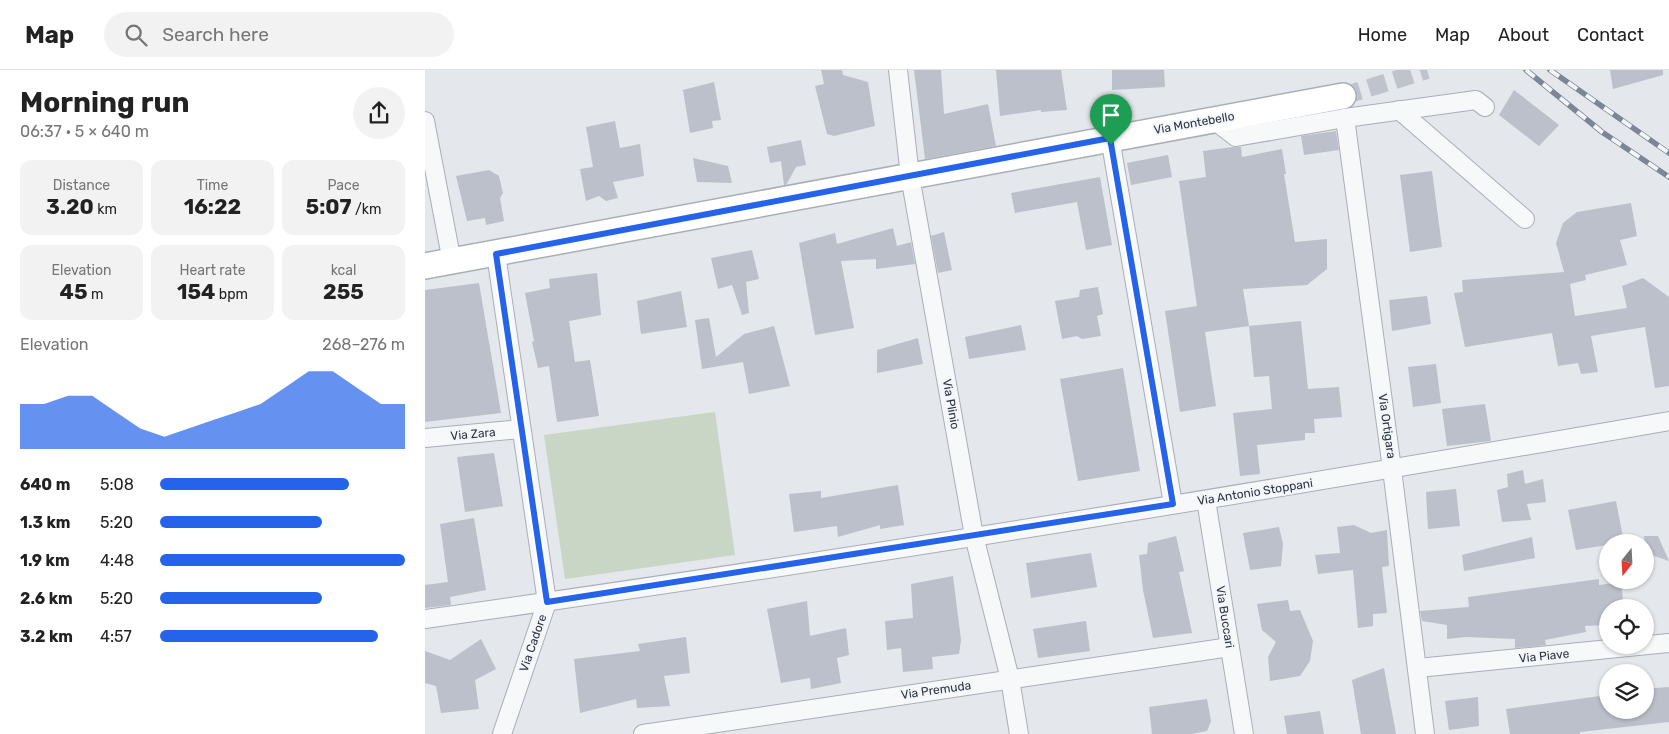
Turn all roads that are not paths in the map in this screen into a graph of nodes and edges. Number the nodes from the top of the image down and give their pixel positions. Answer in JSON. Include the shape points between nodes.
{"nodes":[{"id":1,"x":898,"y":70,"type":"edge"},
{"id":2,"x":1344,"y":107,"type":"junction"},
{"id":3,"x":1485,"y":107,"type":"dead end"},
{"id":4,"x":1399,"y":110,"type":"junction"},
{"id":5,"x":425,"y":121,"type":"edge"},
{"id":6,"x":1219,"y":124,"type":"dead end"},
{"id":7,"x":1110,"y":138,"type":"junction"},
{"id":8,"x":910,"y":176,"type":"junction"},
{"id":9,"x":1525,"y":219,"type":"dead end"},
{"id":10,"x":496,"y":254,"type":"junction"},
{"id":11,"x":452,"y":262,"type":"junction"},
{"id":12,"x":425,"y":266,"type":"edge"},
{"id":13,"x":1669,"y":421,"type":"edge"},
{"id":14,"x":521,"y":429,"type":"junction"},
{"id":15,"x":425,"y":438,"type":"edge"},
{"id":16,"x":1393,"y":469,"type":"junction"},
{"id":17,"x":1206,"y":500,"type":"junction"},
{"id":18,"x":1173,"y":504,"type":"junction"},
{"id":19,"x":974,"y":536,"type":"junction"},
{"id":20,"x":547,"y":602,"type":"junction"},
{"id":21,"x":425,"y":619,"type":"edge"},
{"id":22,"x":1669,"y":643,"type":"edge"},
{"id":23,"x":1230,"y":647,"type":"junction"},
{"id":24,"x":1418,"y":668,"type":"junction"},
{"id":25,"x":1010,"y":680,"type":"junction"},
{"id":26,"x":502,"y":734,"type":"edge"},
{"id":27,"x":643,"y":734,"type":"edge"},
{"id":28,"x":1019,"y":734,"type":"edge"},
{"id":29,"x":1244,"y":734,"type":"edge"},
{"id":30,"x":1425,"y":734,"type":"edge"}],
"edges":[{"from":1,"to":8,"type":"street","name":"Via Plinio"},
{"from":2,"to":4,"type":"street"},
{"from":2,"to":6,"type":"street","name":"Via Montebello","via":[[1236,137]]},
{"from":2,"to":7,"type":"street","name":"Via Montebello"},
{"from":2,"to":16,"type":"street","name":"Via Ortigara"},
{"from":3,"to":4,"type":"street","via":[[1476,100]]},
{"from":4,"to":9,"type":"street"},
{"from":5,"to":11,"type":"street"},
{"from":7,"to":8,"type":"street","name":"Via Montebello"},
{"from":7,"to":18,"type":"street"},
{"from":8,"to":10,"type":"street","name":"Via Montebello"},
{"from":8,"to":19,"type":"street","name":"Via Plinio"},
{"from":10,"to":11,"type":"street","name":"Via Montebello"},
{"from":10,"to":14,"type":"street","name":"Via Cadore"},
{"from":11,"to":12,"type":"street","name":"Via Montebello"},
{"from":13,"to":16,"type":"street","name":"Via Antonio Stoppani"},
{"from":14,"to":15,"type":"street","name":"Via Zara"},
{"from":14,"to":20,"type":"street","name":"Via Cadore"},
{"from":16,"to":17,"type":"street","name":"Via Antonio Stoppani"},
{"from":16,"to":24,"type":"street","name":"Via Ortigara"},
{"from":17,"to":18,"type":"street","name":"Via Antonio Stoppani"},
{"from":17,"to":23,"type":"street","name":"Via Buccari"},
{"from":18,"to":19,"type":"street","name":"Via Antonio Stoppani"},
{"from":19,"to":20,"type":"street","name":"Via Antonio Stoppani"},
{"from":19,"to":25,"type":"street","name":"Via Plinio"},
{"from":20,"to":21,"type":"street","name":"Via Antonio Stoppani"},
{"from":20,"to":26,"type":"street","name":"Via Cadore"},
{"from":22,"to":24,"type":"street","name":"Via Piave"},
{"from":23,"to":25,"type":"street","name":"Via Premuda"},
{"from":23,"to":29,"type":"street","name":"Via Buccari"},
{"from":24,"to":30,"type":"street","name":"Via Ortigara"},
{"from":25,"to":27,"type":"street","name":"Via Premuda"},
{"from":25,"to":28,"type":"street","name":"Via Plinio"}]}
